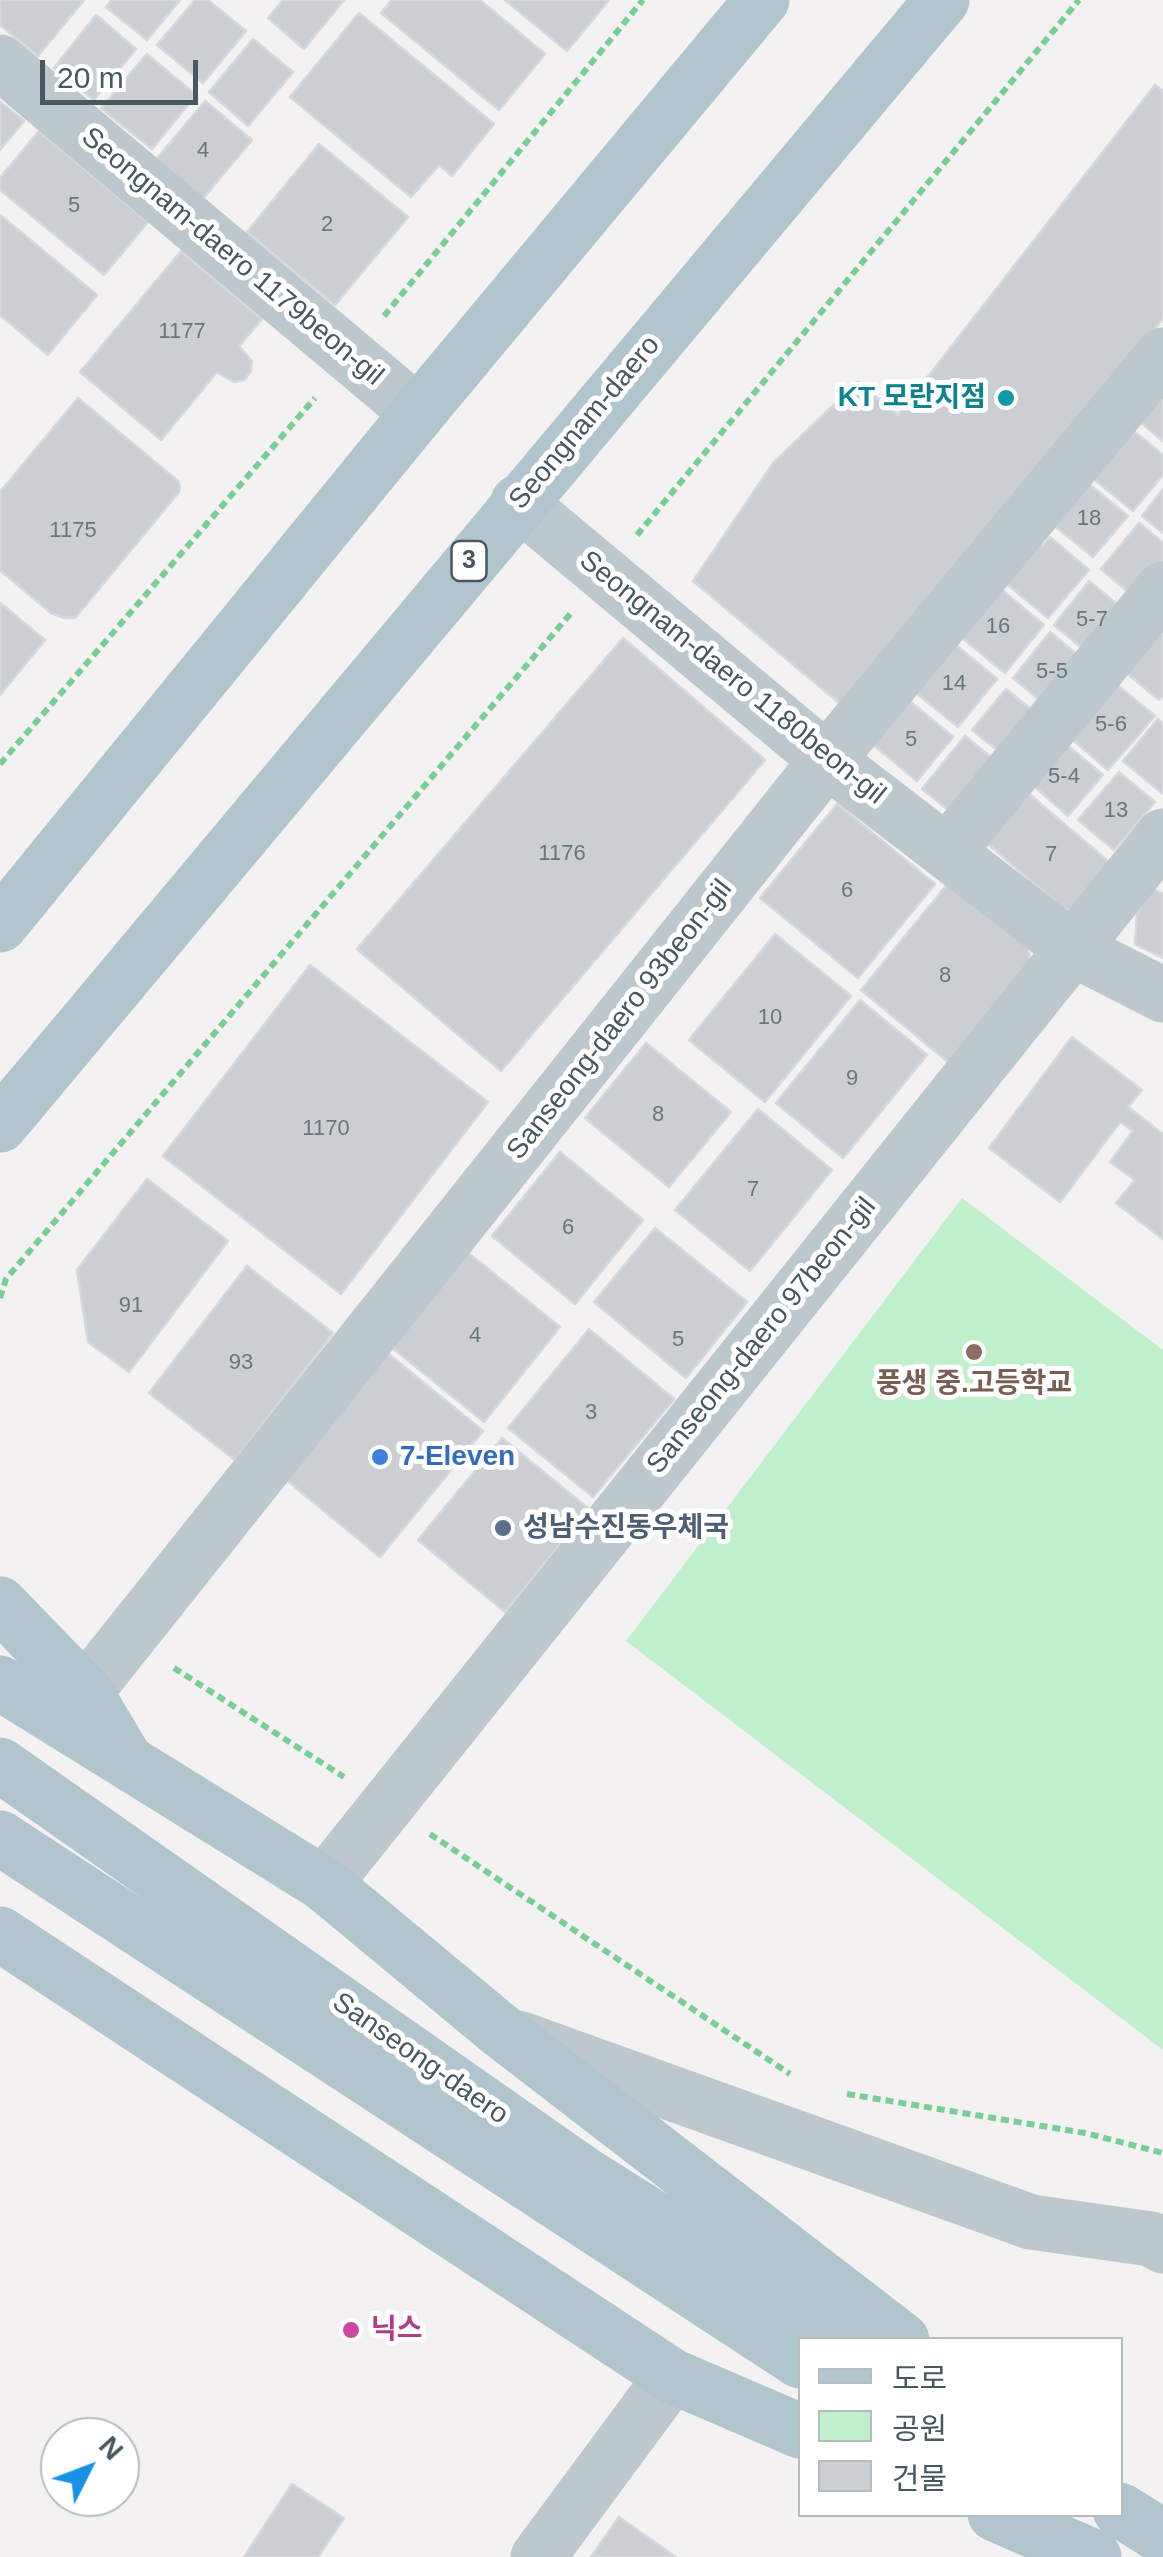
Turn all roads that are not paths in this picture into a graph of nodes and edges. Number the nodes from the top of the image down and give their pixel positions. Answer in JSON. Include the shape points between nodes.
{"nodes":[{"id":1,"x":762,"y":0,"type":"edge"},
{"id":2,"x":942,"y":0,"type":"edge"},
{"id":3,"x":0,"y":62,"type":"edge"},
{"id":4,"x":1163,"y":354,"type":"edge"},
{"id":5,"x":418,"y":413,"type":"junction"},
{"id":6,"x":518,"y":502,"type":"junction"},
{"id":7,"x":1163,"y":589,"type":"edge"},
{"id":8,"x":826,"y":760,"type":"junction"},
{"id":9,"x":1163,"y":836,"type":"edge"},
{"id":10,"x":947,"y":852,"type":"junction"},
{"id":11,"x":0,"y":924,"type":"edge"},
{"id":12,"x":1073,"y":948,"type":"junction"},
{"id":13,"x":1163,"y":995,"type":"edge"},
{"id":14,"x":0,"y":1125,"type":"edge"},
{"id":15,"x":0,"y":1604,"type":"edge"},
{"id":16,"x":0,"y":1683,"type":"edge"},
{"id":17,"x":85,"y":1692,"type":"junction"},
{"id":18,"x":128,"y":1763,"type":"junction"},
{"id":19,"x":0,"y":1765,"type":"edge"},
{"id":20,"x":0,"y":1838,"type":"edge"},
{"id":21,"x":324,"y":1884,"type":"junction"},
{"id":22,"x":0,"y":1934,"type":"edge"},
{"id":23,"x":501,"y":2032,"type":"junction"},
{"id":24,"x":572,"y":2188,"type":"junction"},
{"id":25,"x":1159,"y":2236,"type":"edge"},
{"id":26,"x":843,"y":2337,"type":"edge"},
{"id":27,"x":898,"y":2337,"type":"edge"},
{"id":28,"x":798,"y":2359,"type":"edge"},
{"id":29,"x":672,"y":2376,"type":"junction"},
{"id":30,"x":798,"y":2430,"type":"edge"},
{"id":31,"x":1017,"y":2517,"type":"edge"},
{"id":32,"x":1050,"y":2517,"type":"edge"},
{"id":33,"x":1122,"y":2531,"type":"edge"},
{"id":34,"x":538,"y":2557,"type":"edge"}],
"edges":[{"from":1,"to":5,"type":"main road"},
{"from":2,"to":6,"type":"main road","name":"Seongnam-daero","number":"3"},
{"from":3,"to":5,"type":"street","name":"Seongnam-daero 1179beon-gil"},
{"from":4,"to":8,"type":"street","name":"Sanseong-daero 93beon-gil"},
{"from":5,"to":11,"type":"main road"},
{"from":6,"to":8,"type":"street","name":"Seongnam-daero 1180beon-gil"},
{"from":6,"to":14,"type":"main road","name":"Seongnam-daero","number":"3"},
{"from":7,"to":10,"type":"street"},
{"from":8,"to":10,"type":"street","name":"Seongnam-daero 1180beon-gil"},
{"from":8,"to":17,"type":"street","name":"Sanseong-daero 93beon-gil"},
{"from":9,"to":12,"type":"street","name":"Sanseong-daero 97beon-gil"},
{"from":10,"to":12,"type":"street","name":"Seongnam-daero 1180beon-gil"},
{"from":12,"to":13,"type":"street","name":"Seongnam-daero 1180beon-gil"},
{"from":12,"to":21,"type":"street","name":"Sanseong-daero 97beon-gil"},
{"from":15,"to":17,"type":"main road"},
{"from":16,"to":18,"type":"main road"},
{"from":17,"to":18,"type":"main road"},
{"from":18,"to":21,"type":"main road"},
{"from":19,"to":24,"type":"main road","name":"Sanseong-daero"},
{"from":20,"to":24,"type":"main road","name":"Sanseong-daero"},
{"from":21,"to":23,"type":"main road"},
{"from":22,"to":29,"type":"main road"},
{"from":23,"to":25,"type":"street","via":[[1031,2222]]},
{"from":23,"to":27,"type":"main road"},
{"from":24,"to":26,"type":"main road","name":"Sanseong-daero"},
{"from":24,"to":28,"type":"main road","name":"Sanseong-daero"},
{"from":29,"to":30,"type":"main road"},
{"from":29,"to":34,"type":"street"},
{"from":31,"to":33,"type":"main road"},
{"from":32,"to":33,"type":"main road"}]}
